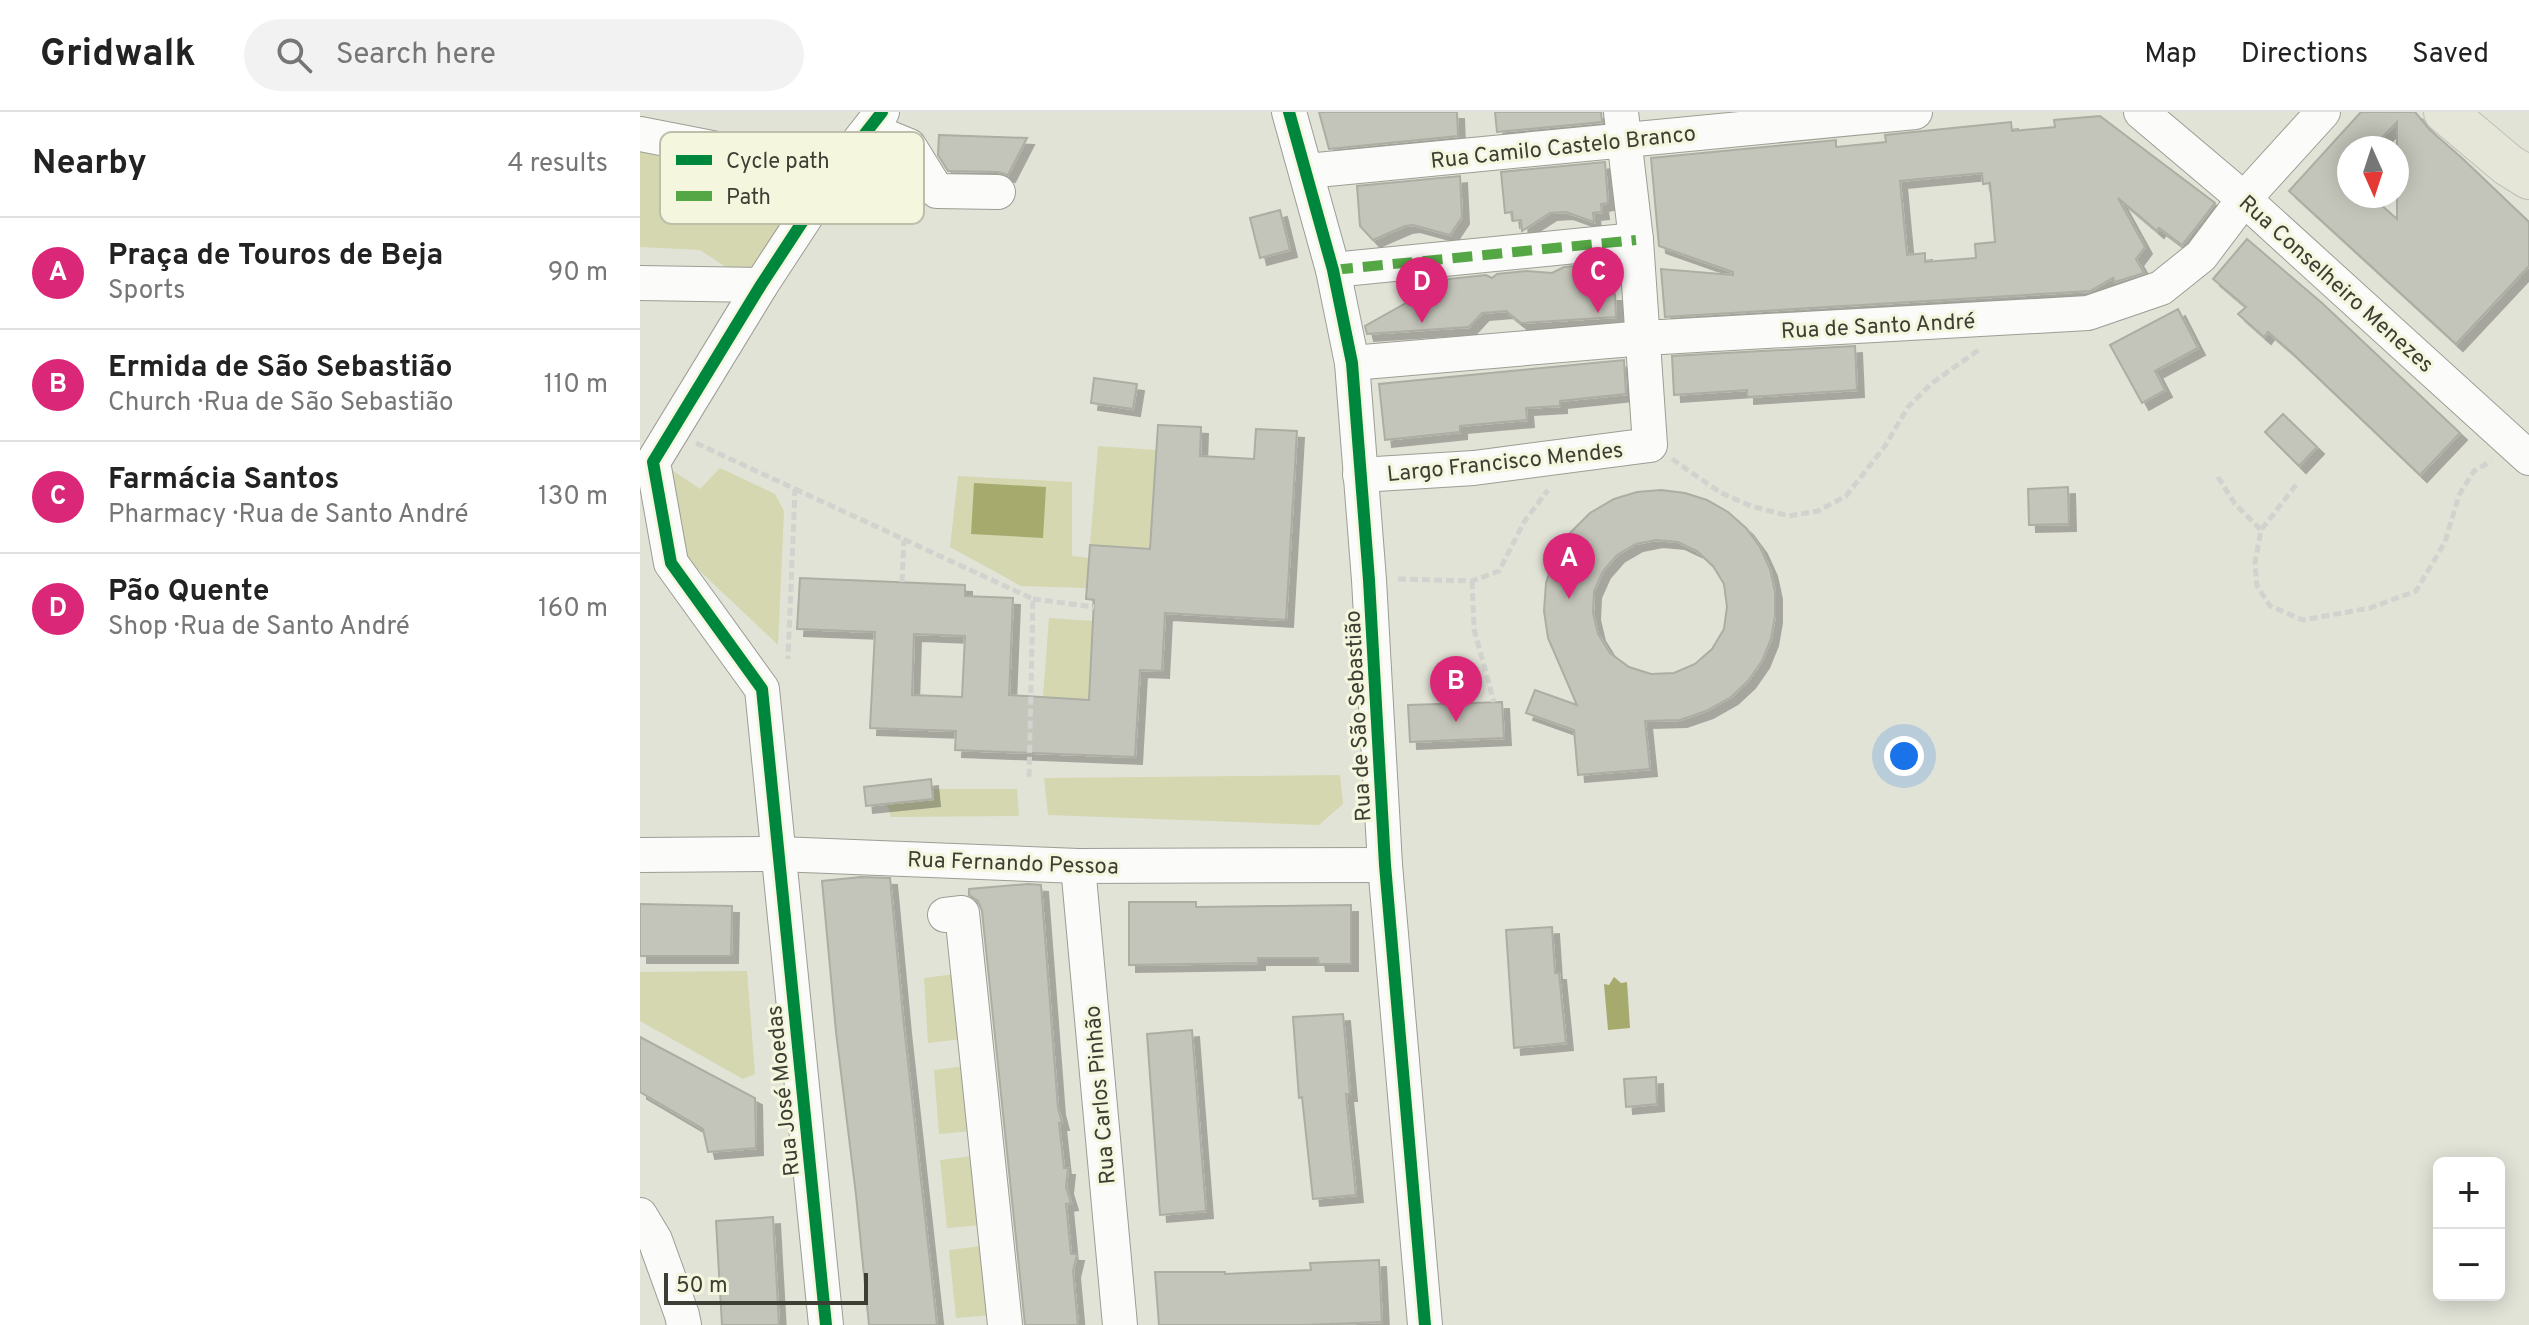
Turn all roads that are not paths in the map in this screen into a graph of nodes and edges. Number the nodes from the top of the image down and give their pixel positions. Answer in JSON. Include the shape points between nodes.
{"nodes":[{"id":1,"x":1289,"y":112,"type":"edge"},
{"id":2,"x":1915,"y":112,"type":"edge"},
{"id":3,"x":2141,"y":112,"type":"edge"},
{"id":4,"x":2323,"y":112,"type":"edge"},
{"id":5,"x":2445,"y":112,"type":"edge"},
{"id":6,"x":1622,"y":126,"type":"edge"},
{"id":7,"x":640,"y":134,"type":"edge"},
{"id":8,"x":660,"y":138,"type":"edge"},
{"id":9,"x":924,"y":170,"type":"edge"},
{"id":10,"x":1307,"y":171,"type":"junction"},
{"id":11,"x":2529,"y":178,"type":"edge"},
{"id":12,"x":998,"y":192,"type":"dead end"},
{"id":13,"x":2244,"y":199,"type":"junction"},
{"id":14,"x":801,"y":224,"type":"edge"},
{"id":15,"x":1636,"y":240,"type":"junction"},
{"id":16,"x":1333,"y":270,"type":"junction"},
{"id":17,"x":640,"y":283,"type":"edge"},
{"id":18,"x":761,"y":285,"type":"junction"},
{"id":19,"x":1644,"y":338,"type":"junction"},
{"id":20,"x":1352,"y":363,"type":"junction"},
{"id":21,"x":2525,"y":445,"type":"edge"},
{"id":22,"x":1360,"y":475,"type":"junction"},
{"id":23,"x":778,"y":854,"type":"junction"},
{"id":24,"x":640,"y":855,"type":"edge"},
{"id":25,"x":1385,"y":865,"type":"junction"},
{"id":26,"x":1078,"y":866,"type":"junction"},
{"id":27,"x":945,"y":915,"type":"dead end"},
{"id":28,"x":640,"y":1215,"type":"edge"},
{"id":29,"x":684,"y":1325,"type":"edge"},
{"id":30,"x":826,"y":1325,"type":"edge"},
{"id":31,"x":1005,"y":1325,"type":"edge"},
{"id":32,"x":1120,"y":1325,"type":"edge"},
{"id":33,"x":1425,"y":1325,"type":"edge"}],
"edges":[{"from":1,"to":10,"type":"street","name":"Rua de São Sebastião"},
{"from":2,"to":6,"type":"street","name":"Rua Camilo Castelo Branco"},
{"from":3,"to":13,"type":"street","name":"Rua Conselheiro Menezes"},
{"from":4,"to":13,"type":"street","name":"Rua de Santo André"},
{"from":5,"to":11,"type":"main road"},
{"from":6,"to":10,"type":"street","name":"Rua Camilo Castelo Branco"},
{"from":6,"to":15,"type":"street"},
{"from":7,"to":8,"type":"street"},
{"from":9,"to":12,"type":"street","via":[[937,191]]},
{"from":10,"to":16,"type":"street","name":"Rua de São Sebastião"},
{"from":13,"to":19,"type":"street","name":"Rua de Santo André","via":[[2201,256],[2161,288],[2088,313]]},
{"from":13,"to":21,"type":"street","name":"Rua Conselheiro Menezes"},
{"from":14,"to":18,"type":"street","name":"Rua José Moedas"},
{"from":15,"to":16,"type":"street"},
{"from":15,"to":19,"type":"street"},
{"from":16,"to":20,"type":"street","name":"Rua de São Sebastião"},
{"from":17,"to":18,"type":"street"},
{"from":18,"to":23,"type":"street","name":"Rua José Moedas","via":[[653,462],[671,563],[762,689]]},
{"from":19,"to":20,"type":"street","name":"Rua de Santo André"},
{"from":19,"to":22,"type":"street","name":"Largo Francisco Mendes","via":[[1650,445],[1474,468]]},
{"from":20,"to":22,"type":"street","name":"Rua de São Sebastião"},
{"from":22,"to":25,"type":"street","name":"Rua de São Sebastião"},
{"from":23,"to":24,"type":"street","name":"Rua Fernando Pessoa"},
{"from":23,"to":26,"type":"street","name":"Rua Fernando Pessoa"},
{"from":23,"to":30,"type":"street","name":"Rua José Moedas"},
{"from":25,"to":26,"type":"street","name":"Rua Fernando Pessoa"},
{"from":25,"to":33,"type":"street","name":"Rua de São Sebastião"},
{"from":26,"to":32,"type":"street","name":"Rua Carlos Pinhão"},
{"from":27,"to":31,"type":"street","via":[[962,913]]},
{"from":28,"to":29,"type":"street","via":[[655,1240]]}]}
